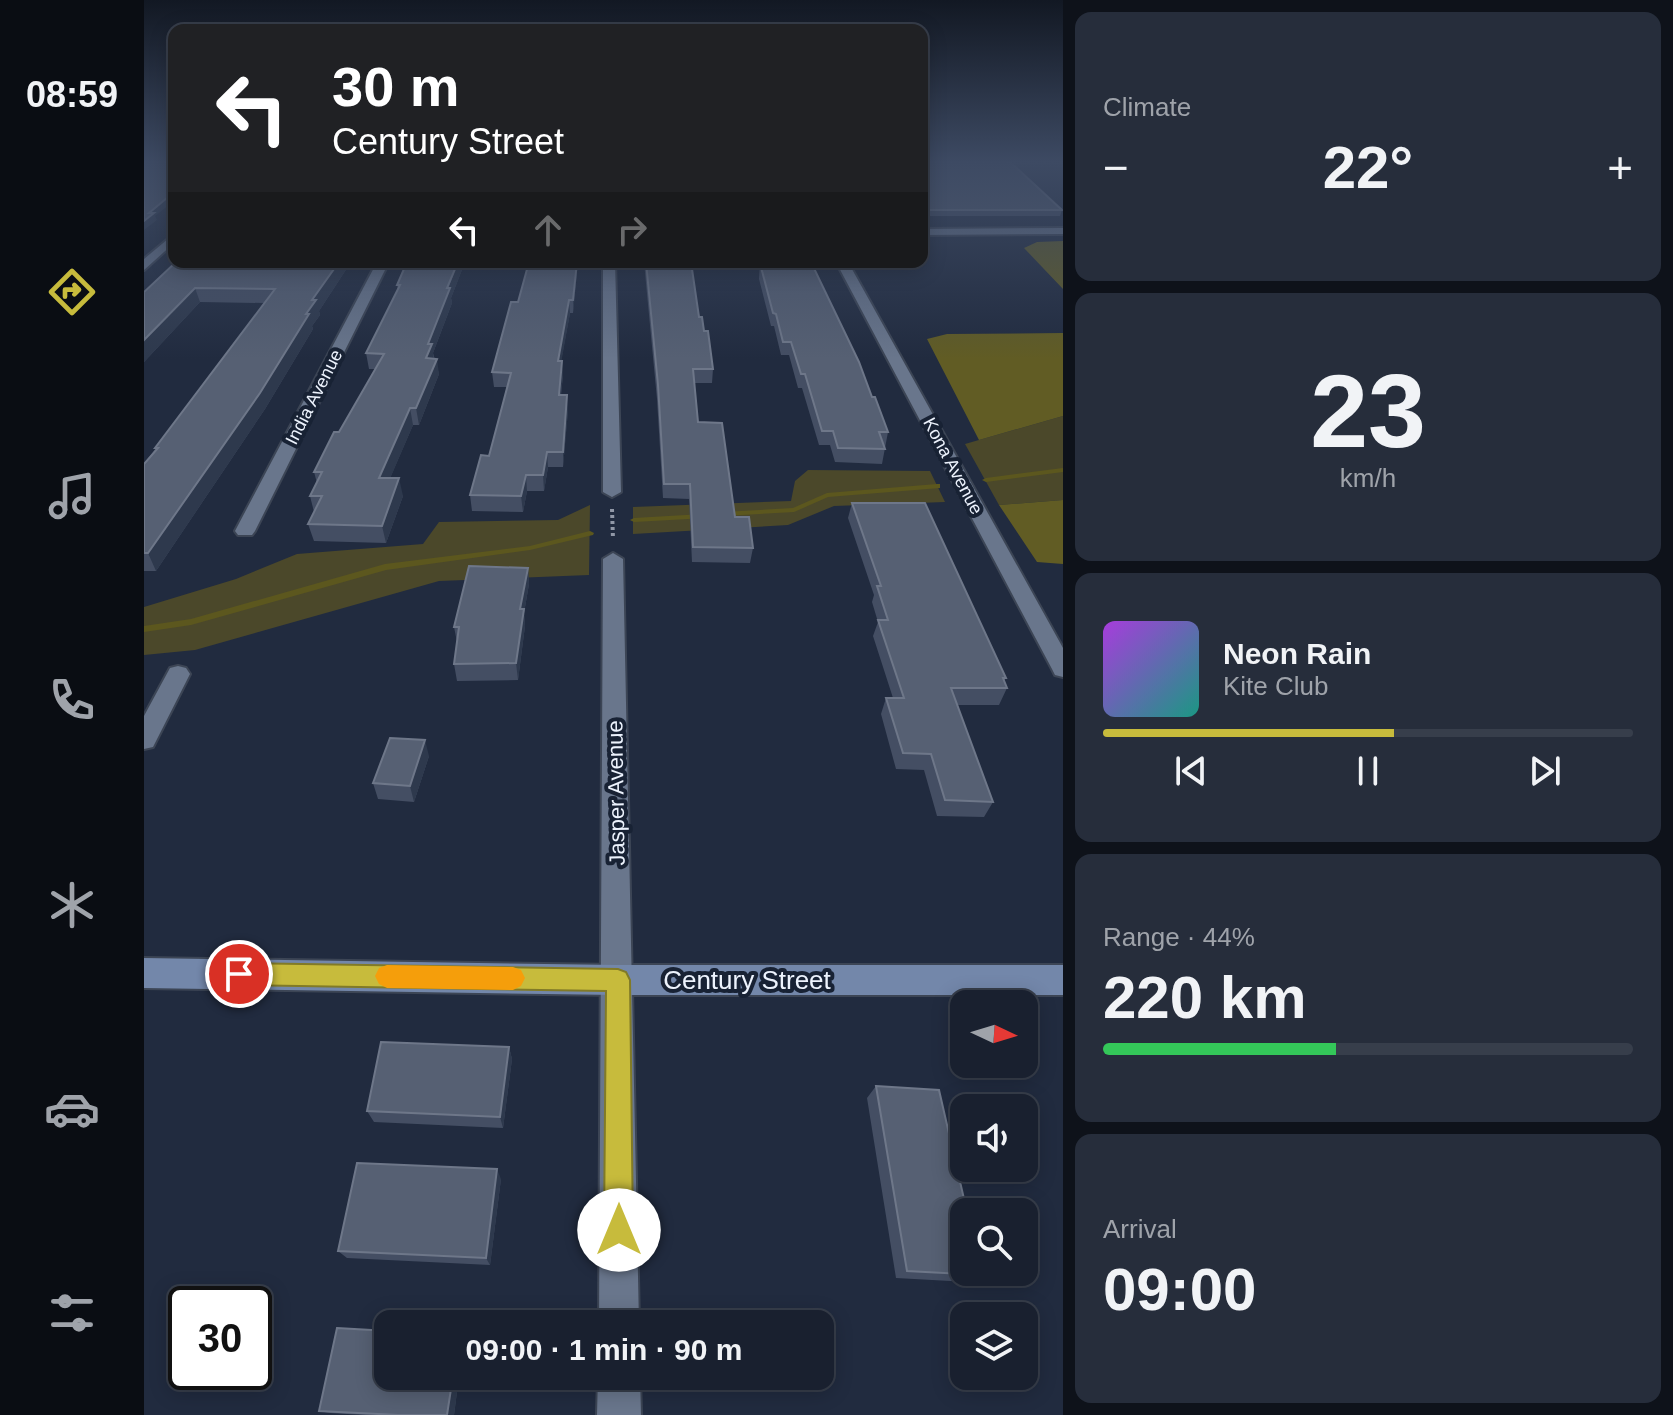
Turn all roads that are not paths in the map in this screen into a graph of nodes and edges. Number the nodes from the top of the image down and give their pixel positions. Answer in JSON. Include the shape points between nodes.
{"nodes":[{"id":1,"x":1063,"y":231,"type":"edge"},
{"id":2,"x":928,"y":232,"type":"edge"},
{"id":3,"x":168,"y":237,"type":"edge"},
{"id":4,"x":160,"y":238,"type":"dead end"},
{"id":5,"x":168,"y":243,"type":"edge"},
{"id":6,"x":144,"y":266,"type":"edge"},
{"id":7,"x":380,"y":268,"type":"edge"},
{"id":8,"x":609,"y":268,"type":"edge"},
{"id":9,"x":845,"y":268,"type":"edge"},
{"id":10,"x":612,"y":492,"type":"road end"},
{"id":11,"x":245,"y":531,"type":"dead end"},
{"id":12,"x":613,"y":559,"type":"road end"},
{"id":13,"x":1063,"y":669,"type":"edge"},
{"id":14,"x":178,"y":674,"type":"dead end"},
{"id":15,"x":144,"y":740,"type":"edge"},
{"id":16,"x":144,"y":973,"type":"edge"},
{"id":17,"x":618,"y":980,"type":"junction"},
{"id":18,"x":1063,"y":980,"type":"edge"},
{"id":19,"x":619,"y":1310,"type":"edge"},
{"id":20,"x":619,"y":1390,"type":"edge"},
{"id":21,"x":619,"y":1415,"type":"edge"}],
"edges":[{"from":1,"to":2,"type":"street"},
{"from":3,"to":4,"type":"street"},
{"from":5,"to":6,"type":"street"},
{"from":7,"to":11,"type":"street","name":"India Avenue"},
{"from":8,"to":10,"type":"street"},
{"from":9,"to":13,"type":"street","name":"Kona Avenue"},
{"from":12,"to":17,"type":"street","name":"Jasper Avenue"},
{"from":14,"to":15,"type":"street"},
{"from":16,"to":17,"type":"street","name":"Century Street"},
{"from":17,"to":18,"type":"street","name":"Century Street"},
{"from":17,"to":19,"type":"street","name":"Jasper Avenue"},
{"from":20,"to":21,"type":"street"}]}
